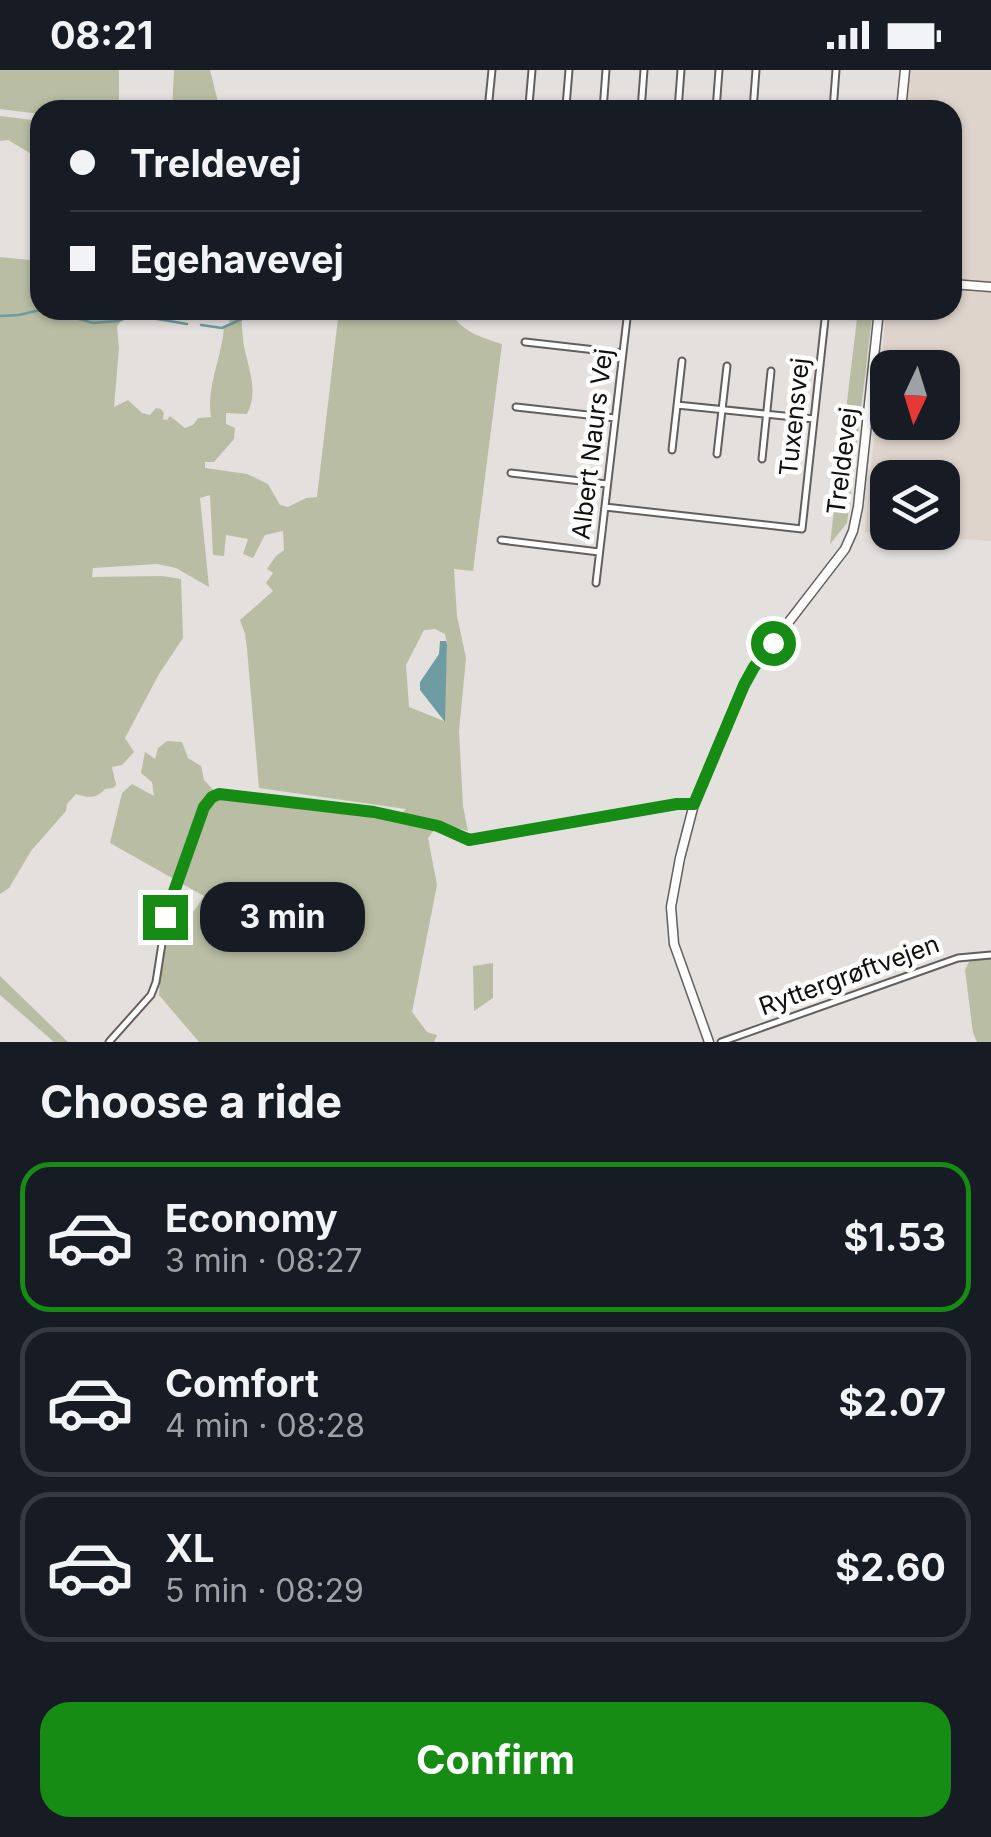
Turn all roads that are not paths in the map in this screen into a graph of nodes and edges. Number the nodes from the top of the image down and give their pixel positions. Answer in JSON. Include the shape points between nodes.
{"nodes":[{"id":1,"x":492,"y":70,"type":"edge"},
{"id":2,"x":532,"y":70,"type":"edge"},
{"id":3,"x":569,"y":70,"type":"edge"},
{"id":4,"x":606,"y":70,"type":"edge"},
{"id":5,"x":644,"y":70,"type":"edge"},
{"id":6,"x":681,"y":70,"type":"edge"},
{"id":7,"x":719,"y":70,"type":"edge"},
{"id":8,"x":756,"y":70,"type":"edge"},
{"id":9,"x":836,"y":70,"type":"edge"},
{"id":10,"x":905,"y":70,"type":"edge"},
{"id":11,"x":489,"y":100,"type":"edge"},
{"id":12,"x":529,"y":100,"type":"edge"},
{"id":13,"x":566,"y":100,"type":"edge"},
{"id":14,"x":604,"y":100,"type":"edge"},
{"id":15,"x":641,"y":100,"type":"edge"},
{"id":16,"x":679,"y":100,"type":"edge"},
{"id":17,"x":717,"y":100,"type":"edge"},
{"id":18,"x":754,"y":100,"type":"edge"},
{"id":19,"x":834,"y":100,"type":"edge"},
{"id":20,"x":902,"y":100,"type":"edge"},
{"id":21,"x":962,"y":285,"type":"edge"},
{"id":22,"x":991,"y":288,"type":"edge"},
{"id":23,"x":627,"y":320,"type":"edge"},
{"id":24,"x":825,"y":320,"type":"edge"},
{"id":25,"x":878,"y":320,"type":"edge"},
{"id":26,"x":525,"y":342,"type":"dead end"},
{"id":27,"x":622,"y":353,"type":"junction"},
{"id":28,"x":682,"y":362,"type":"dead end"},
{"id":29,"x":727,"y":366,"type":"dead end"},
{"id":30,"x":771,"y":371,"type":"dead end"},
{"id":31,"x":678,"y":405,"type":"junction"},
{"id":32,"x":516,"y":407,"type":"dead end"},
{"id":33,"x":722,"y":409,"type":"junction"},
{"id":34,"x":767,"y":414,"type":"junction"},
{"id":35,"x":615,"y":418,"type":"junction"},
{"id":36,"x":814,"y":418,"type":"junction"},
{"id":37,"x":672,"y":450,"type":"dead end"},
{"id":38,"x":717,"y":454,"type":"dead end"},
{"id":39,"x":762,"y":458,"type":"dead end"},
{"id":40,"x":511,"y":473,"type":"dead end"},
{"id":41,"x":607,"y":484,"type":"junction"},
{"id":42,"x":604,"y":508,"type":"junction"},
{"id":43,"x":501,"y":540,"type":"dead end"},
{"id":44,"x":600,"y":552,"type":"junction"},
{"id":45,"x":596,"y":583,"type":"dead end"},
{"id":46,"x":694,"y":804,"type":"junction"},
{"id":47,"x":991,"y":955,"type":"edge"},
{"id":48,"x":109,"y":1042,"type":"edge"},
{"id":49,"x":709,"y":1042,"type":"edge"},
{"id":50,"x":721,"y":1042,"type":"edge"}],
"edges":[{"from":1,"to":11,"type":"street"},
{"from":2,"to":12,"type":"street"},
{"from":3,"to":13,"type":"street"},
{"from":4,"to":14,"type":"street"},
{"from":5,"to":15,"type":"street"},
{"from":6,"to":16,"type":"street"},
{"from":7,"to":17,"type":"street"},
{"from":8,"to":18,"type":"street"},
{"from":9,"to":19,"type":"street"},
{"from":10,"to":20,"type":"street"},
{"from":21,"to":22,"type":"street"},
{"from":23,"to":27,"type":"street","name":"Albert Naurs Vej"},
{"from":24,"to":36,"type":"street","name":"Tuxensvej"},
{"from":25,"to":46,"type":"street","name":"Treldevej","via":[[852,535],[754,667]]},
{"from":26,"to":27,"type":"street"},
{"from":27,"to":35,"type":"street","name":"Albert Naurs Vej"},
{"from":28,"to":31,"type":"street"},
{"from":29,"to":33,"type":"street"},
{"from":30,"to":34,"type":"street"},
{"from":31,"to":33,"type":"street"},
{"from":31,"to":37,"type":"street"},
{"from":32,"to":35,"type":"street"},
{"from":33,"to":34,"type":"street"},
{"from":33,"to":38,"type":"street"},
{"from":34,"to":36,"type":"street"},
{"from":34,"to":39,"type":"street"},
{"from":35,"to":41,"type":"street","name":"Albert Naurs Vej"},
{"from":36,"to":42,"type":"street","name":"Tuxensvej","via":[[802,529]]},
{"from":40,"to":41,"type":"street"},
{"from":41,"to":42,"type":"street","name":"Albert Naurs Vej"},
{"from":42,"to":44,"type":"street","name":"Albert Naurs Vej"},
{"from":43,"to":44,"type":"street"},
{"from":44,"to":45,"type":"street","name":"Albert Naurs Vej"},
{"from":46,"to":48,"type":"street","via":[[469,840],[374,812],[219,794],[204,807],[168,905],[154,990]]},
{"from":46,"to":49,"type":"street","name":"Treldevej","via":[[671,925]]},
{"from":47,"to":50,"type":"street","name":"Ryttergrøftvejen","via":[[958,958]]}]}
